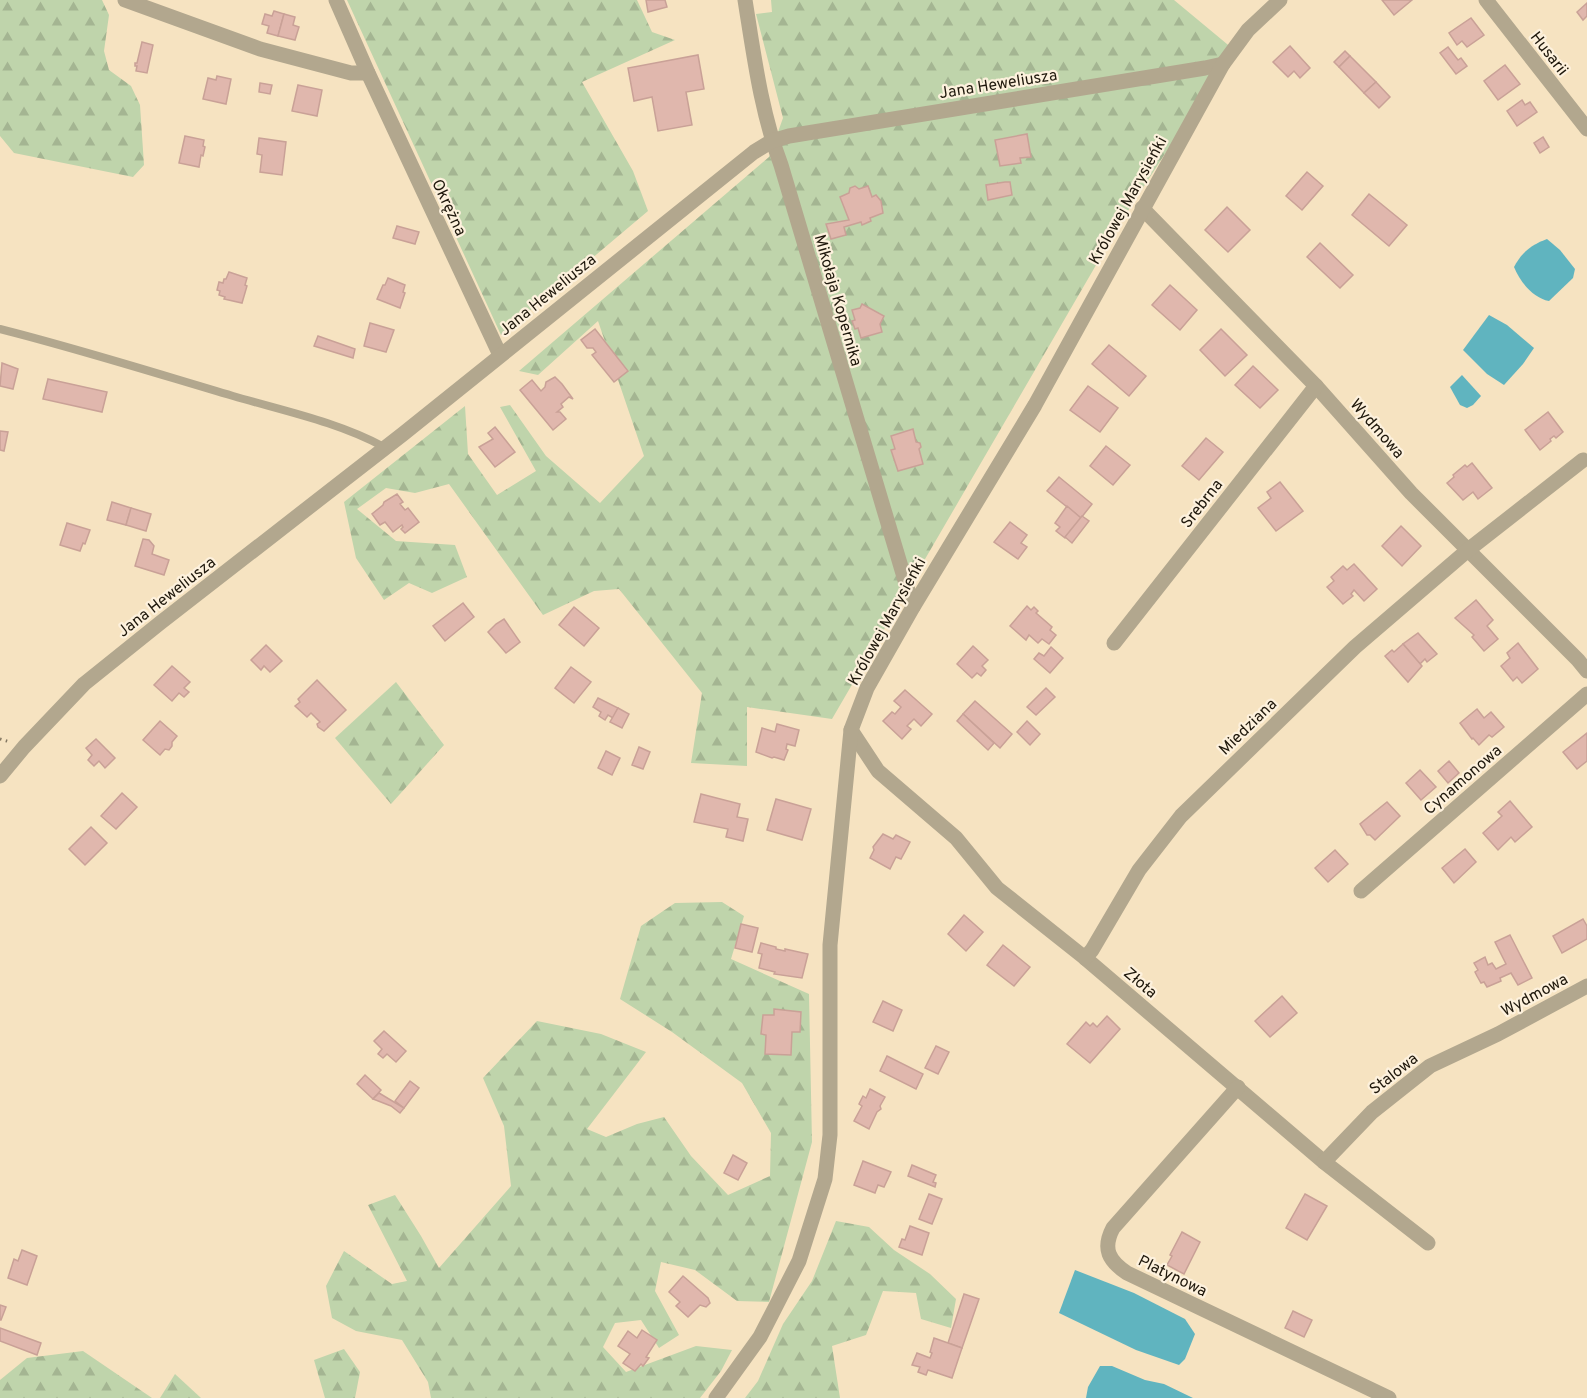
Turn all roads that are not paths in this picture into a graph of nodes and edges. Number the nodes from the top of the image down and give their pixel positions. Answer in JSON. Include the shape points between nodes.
{"nodes":[{"id":1,"x":126,"y":0,"type":"edge"},
{"id":2,"x":336,"y":0,"type":"edge"},
{"id":3,"x":745,"y":0,"type":"edge"},
{"id":4,"x":1280,"y":0,"type":"edge"},
{"id":5,"x":1486,"y":0,"type":"edge"},
{"id":6,"x":1223,"y":64,"type":"junction"},
{"id":7,"x":368,"y":73,"type":"junction"},
{"id":8,"x":1587,"y":129,"type":"edge"},
{"id":9,"x":772,"y":141,"type":"junction"},
{"id":10,"x":1142,"y":208,"type":"junction"},
{"id":11,"x":0,"y":329,"type":"edge"},
{"id":12,"x":500,"y":356,"type":"junction"},
{"id":13,"x":1316,"y":386,"type":"junction"},
{"id":14,"x":384,"y":447,"type":"junction"},
{"id":15,"x":1583,"y":460,"type":"dead end"},
{"id":16,"x":1468,"y":550,"type":"junction"},
{"id":17,"x":913,"y":607,"type":"junction"},
{"id":18,"x":1114,"y":643,"type":"dead end"},
{"id":19,"x":1587,"y":671,"type":"edge"},
{"id":20,"x":1587,"y":694,"type":"edge"},
{"id":21,"x":851,"y":730,"type":"junction"},
{"id":22,"x":0,"y":776,"type":"edge"},
{"id":23,"x":1361,"y":891,"type":"dead end"},
{"id":24,"x":1085,"y":958,"type":"junction"},
{"id":25,"x":1587,"y":986,"type":"edge"},
{"id":26,"x":1498,"y":1034,"type":"joint"},
{"id":27,"x":1238,"y":1087,"type":"junction"},
{"id":28,"x":1324,"y":1162,"type":"junction"},
{"id":29,"x":1428,"y":1243,"type":"dead end"},
{"id":30,"x":716,"y":1398,"type":"edge"},
{"id":31,"x":1389,"y":1398,"type":"edge"}],
"edges":[{"from":1,"to":7,"type":"street","via":[[260,49],[351,73]]},
{"from":2,"to":7,"type":"street","name":"Okrężna"},
{"from":3,"to":9,"type":"street","name":"Mikołaja Kopernika"},
{"from":4,"to":6,"type":"street","name":"Królowej Marysieńki","via":[[1248,30]]},
{"from":5,"to":8,"type":"street","name":"Husarii"},
{"from":6,"to":9,"type":"street","name":"Jana Heweliusza"},
{"from":6,"to":10,"type":"street","name":"Królowej Marysieńki"},
{"from":7,"to":12,"type":"street","name":"Okrężna"},
{"from":9,"to":12,"type":"street","name":"Jana Heweliusza"},
{"from":9,"to":17,"type":"street","name":"Mikołaja Kopernika"},
{"from":10,"to":13,"type":"street","name":"Wydmowa"},
{"from":10,"to":17,"type":"street","name":"Królowej Marysieńki","via":[[1035,405]]},
{"from":11,"to":14,"type":"lane","via":[[82,349],[318,421],[360,434]]},
{"from":12,"to":14,"type":"street","name":"Jana Heweliusza"},
{"from":13,"to":16,"type":"street","name":"Wydmowa","via":[[1411,493]]},
{"from":13,"to":18,"type":"street","name":"Srebrna"},
{"from":14,"to":22,"type":"street","name":"Jana Heweliusza","via":[[84,684]]},
{"from":15,"to":16,"type":"street","name":"Miedziana"},
{"from":16,"to":19,"type":"street","name":"Wydmowa"},
{"from":16,"to":24,"type":"street","name":"Miedziana","via":[[1355,647],[1181,816],[1139,870]]},
{"from":17,"to":21,"type":"street","name":"Królowej Marysieńki","via":[[867,688]]},
{"from":20,"to":23,"type":"street","name":"Cynamonowa"},
{"from":21,"to":24,"type":"street","name":"Złota","via":[[878,771],[956,838],[997,888]]},
{"from":21,"to":30,"type":"street","name":"Królowej Marysieńki","via":[[830,945],[830,1135],[825,1179],[799,1261],[760,1337]]},
{"from":24,"to":27,"type":"street","name":"Złota"},
{"from":25,"to":26,"type":"street","name":"Wydmowa"},
{"from":26,"to":28,"type":"street","name":"Stalowa","via":[[1430,1066],[1372,1112]]},
{"from":27,"to":28,"type":"street","name":"Złota"},
{"from":27,"to":31,"type":"street","name":"Platynowa","via":[[1113,1228],[1107,1239],[1110,1254],[1127,1273]]},
{"from":28,"to":29,"type":"street","name":"Złota"}]}
